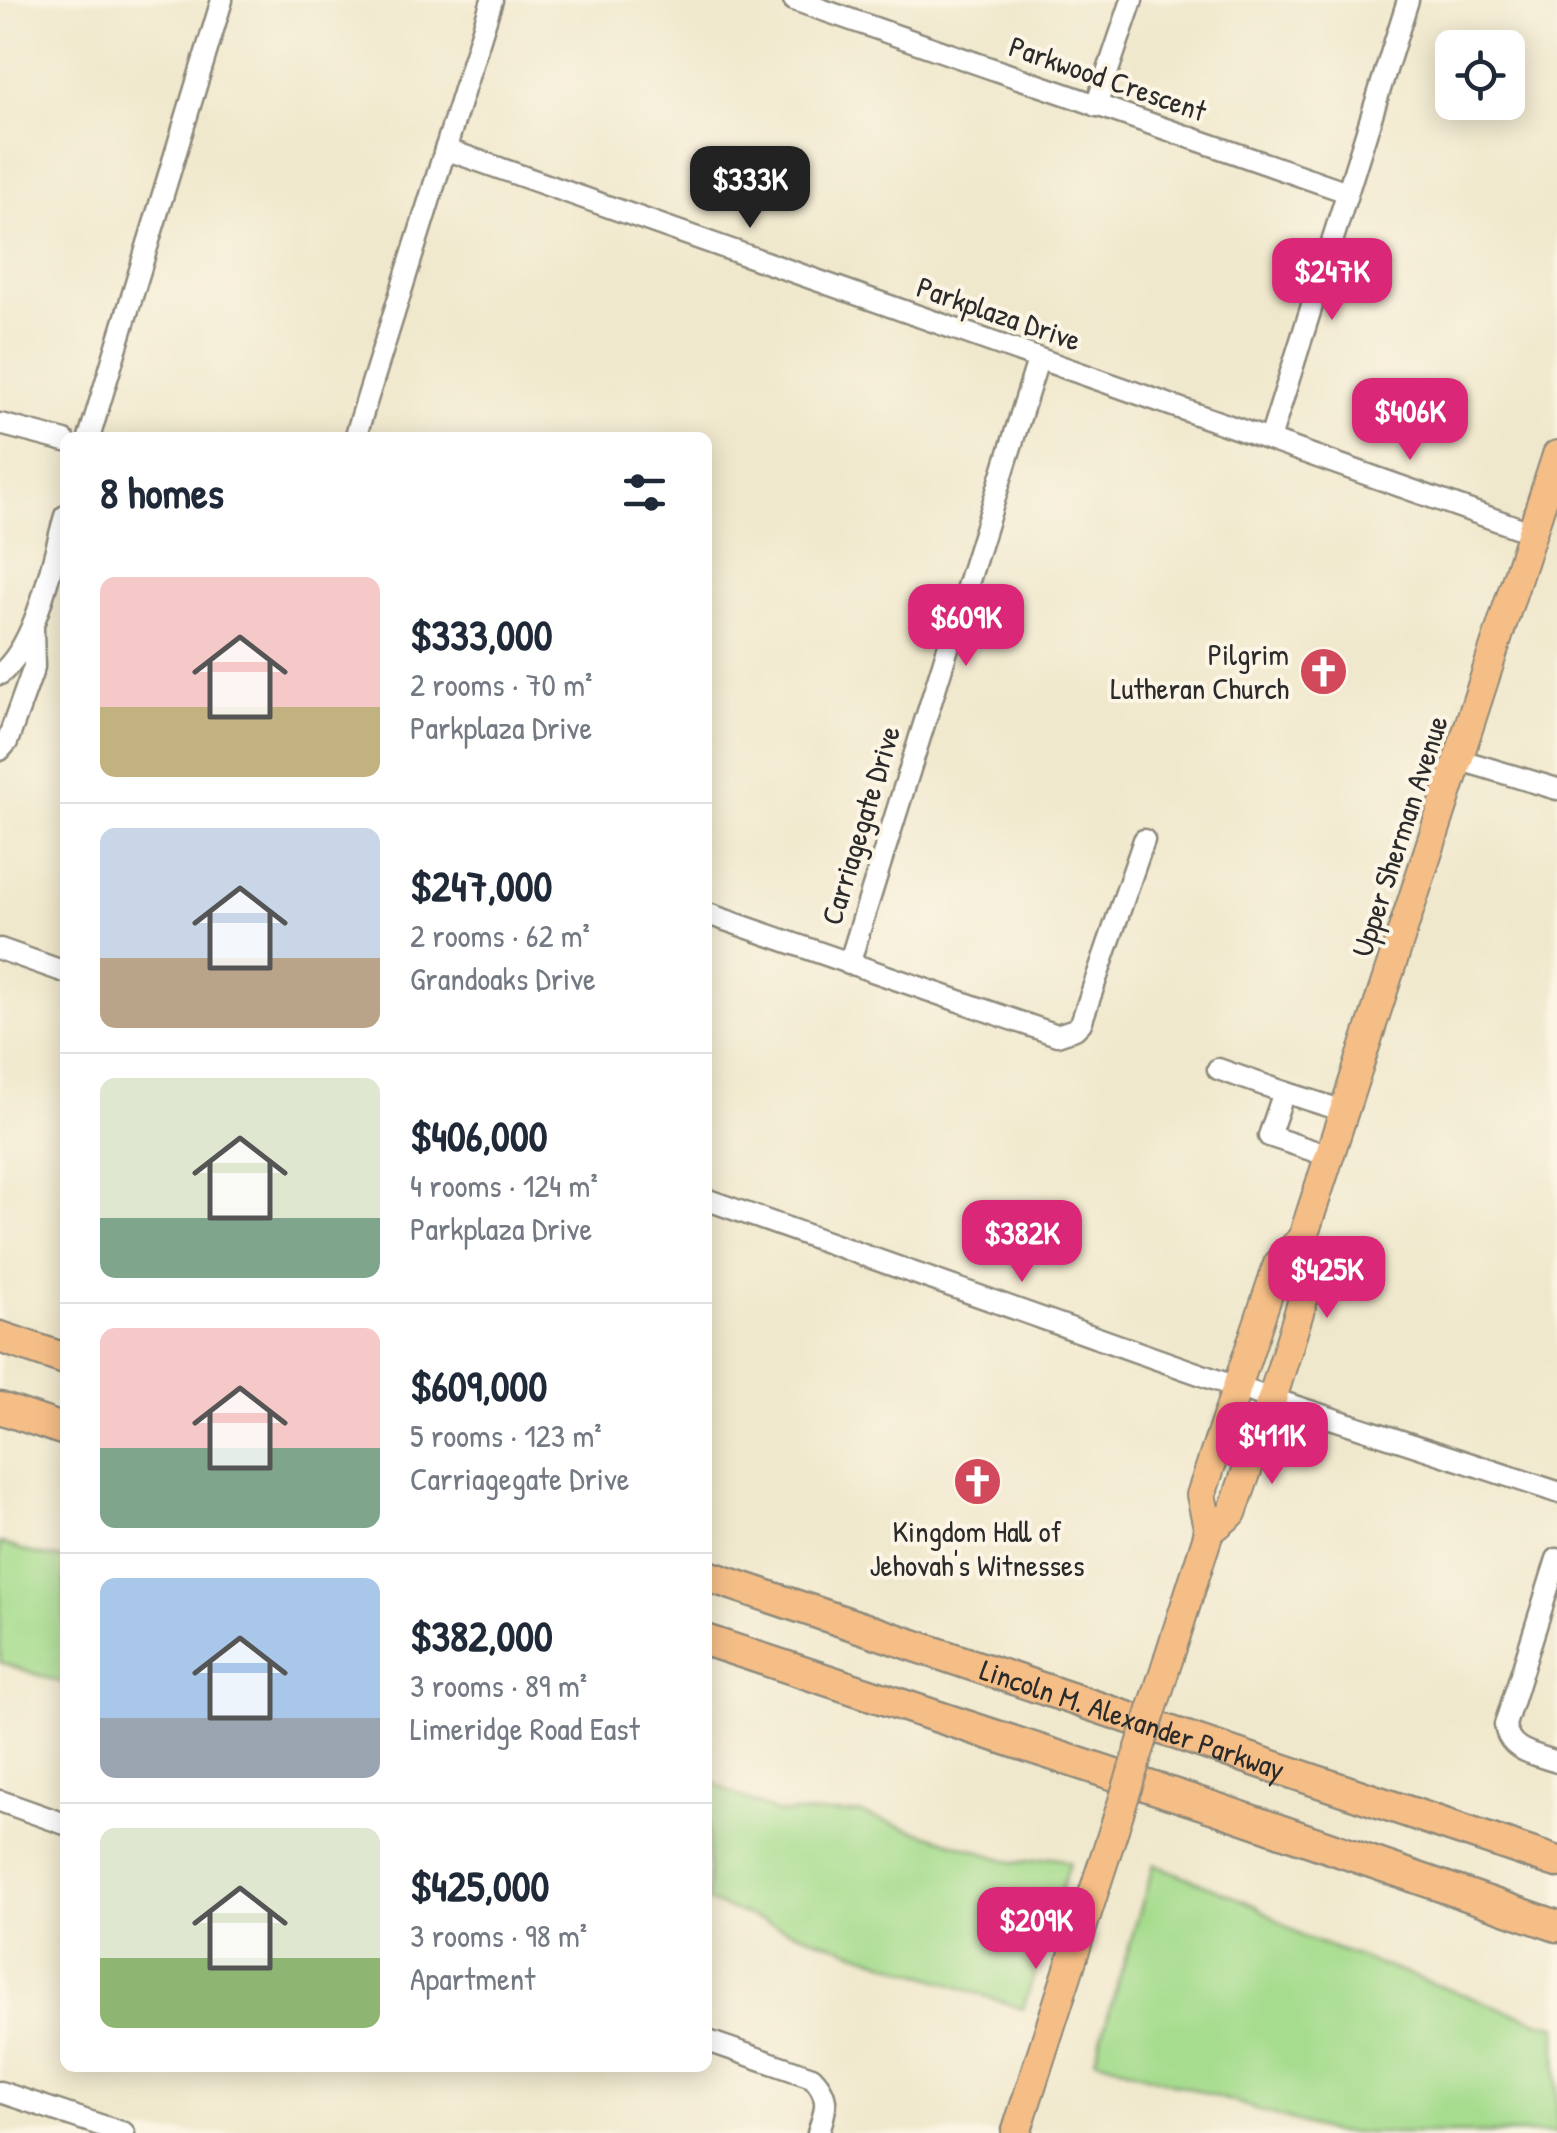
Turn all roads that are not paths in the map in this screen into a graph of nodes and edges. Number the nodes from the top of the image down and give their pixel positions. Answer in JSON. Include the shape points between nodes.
{"nodes":[{"id":1,"x":222,"y":0,"type":"edge"},
{"id":2,"x":492,"y":0,"type":"edge"},
{"id":3,"x":794,"y":0,"type":"edge"},
{"id":4,"x":1132,"y":0,"type":"edge"},
{"id":5,"x":1408,"y":0,"type":"edge"},
{"id":6,"x":833,"y":7,"type":"edge"},
{"id":7,"x":1096,"y":106,"type":"junction"},
{"id":8,"x":446,"y":149,"type":"junction"},
{"id":9,"x":1346,"y":192,"type":"junction"},
{"id":10,"x":1038,"y":360,"type":"junction"},
{"id":11,"x":0,"y":424,"type":"edge"},
{"id":12,"x":91,"y":432,"type":"edge"},
{"id":13,"x":357,"y":432,"type":"edge"},
{"id":14,"x":1270,"y":439,"type":"junction"},
{"id":15,"x":60,"y":440,"type":"edge"},
{"id":16,"x":1557,"y":455,"type":"edge"},
{"id":17,"x":60,"y":532,"type":"edge"},
{"id":18,"x":1533,"y":533,"type":"junction"},
{"id":19,"x":33,"y":621,"type":"junction"},
{"id":20,"x":0,"y":674,"type":"edge"},
{"id":21,"x":0,"y":750,"type":"edge"},
{"id":22,"x":1458,"y":759,"type":"junction"},
{"id":23,"x":1557,"y":789,"type":"edge"},
{"id":24,"x":1144,"y":840,"type":"dead end"},
{"id":25,"x":712,"y":915,"type":"edge"},
{"id":26,"x":0,"y":935,"type":"edge"},
{"id":27,"x":0,"y":949,"type":"edge"},
{"id":28,"x":848,"y":964,"type":"junction"},
{"id":29,"x":60,"y":969,"type":"edge"},
{"id":30,"x":60,"y":970,"type":"edge"},
{"id":31,"x":1218,"y":1068,"type":"dead end"},
{"id":32,"x":1284,"y":1092,"type":"junction"},
{"id":33,"x":1344,"y":1111,"type":"junction"},
{"id":34,"x":1330,"y":1156,"type":"junction"},
{"id":35,"x":712,"y":1201,"type":"edge"},
{"id":36,"x":1303,"y":1237,"type":"junction"},
{"id":37,"x":0,"y":1337,"type":"edge"},
{"id":38,"x":60,"y":1357,"type":"edge"},
{"id":39,"x":1236,"y":1387,"type":"junction"},
{"id":40,"x":1272,"y":1399,"type":"junction"},
{"id":41,"x":0,"y":1408,"type":"edge"},
{"id":42,"x":60,"y":1428,"type":"edge"},
{"id":43,"x":1557,"y":1492,"type":"edge"},
{"id":44,"x":1209,"y":1532,"type":"junction"},
{"id":45,"x":1557,"y":1560,"type":"edge"},
{"id":46,"x":712,"y":1577,"type":"edge"},
{"id":47,"x":712,"y":1641,"type":"edge"},
{"id":48,"x":1557,"y":1762,"type":"edge"},
{"id":49,"x":0,"y":1802,"type":"edge"},
{"id":50,"x":60,"y":1822,"type":"edge"},
{"id":51,"x":1557,"y":1862,"type":"edge"},
{"id":52,"x":1557,"y":1926,"type":"edge"},
{"id":53,"x":712,"y":2042,"type":"edge"},
{"id":54,"x":0,"y":2092,"type":"edge"},
{"id":55,"x":124,"y":2133,"type":"edge"},
{"id":56,"x":818,"y":2133,"type":"edge"},
{"id":57,"x":1016,"y":2133,"type":"edge"}],
"edges":[{"from":1,"to":12,"type":"street"},
{"from":2,"to":8,"type":"street"},
{"from":3,"to":6,"type":"street","name":"Parkwood Crescent"},
{"from":4,"to":7,"type":"street"},
{"from":5,"to":9,"type":"street"},
{"from":6,"to":7,"type":"street","name":"Parkwood Crescent"},
{"from":7,"to":9,"type":"street","name":"Parkwood Crescent"},
{"from":8,"to":10,"type":"street","name":"Parkplaza Drive"},
{"from":8,"to":13,"type":"street"},
{"from":9,"to":14,"type":"street"},
{"from":10,"to":14,"type":"street","name":"Parkplaza Drive"},
{"from":10,"to":28,"type":"street","name":"Carriagegate Drive"},
{"from":11,"to":15,"type":"street"},
{"from":14,"to":18,"type":"street","name":"Parkplaza Drive"},
{"from":16,"to":18,"type":"main road","name":"Upper Sherman Avenue"},
{"from":17,"to":19,"type":"street"},
{"from":18,"to":22,"type":"main road","name":"Upper Sherman Avenue"},
{"from":19,"to":20,"type":"street","via":[[16,659]]},
{"from":19,"to":21,"type":"street","via":[[34,666]]},
{"from":22,"to":23,"type":"street"},
{"from":22,"to":33,"type":"main road","name":"Upper Sherman Avenue"},
{"from":24,"to":28,"type":"street","via":[[1081,1022],[1068,1032],[1041,1032]]},
{"from":25,"to":28,"type":"street"},
{"from":26,"to":29,"type":"street"},
{"from":27,"to":30,"type":"street"},
{"from":31,"to":32,"type":"street"},
{"from":32,"to":33,"type":"street"},
{"from":32,"to":34,"type":"street","via":[[1269,1136]]},
{"from":33,"to":34,"type":"main road","name":"Upper Sherman Avenue"},
{"from":34,"to":36,"type":"main road","name":"Upper Sherman Avenue"},
{"from":35,"to":39,"type":"street"},
{"from":36,"to":39,"type":"main road","name":"Upper Sherman Avenue","via":[[1278,1264]]},
{"from":36,"to":40,"type":"main road","name":"Upper Sherman Avenue","via":[[1310,1277]]},
{"from":37,"to":38,"type":"highway"},
{"from":39,"to":40,"type":"street"},
{"from":39,"to":44,"type":"main road","name":"Upper Sherman Avenue","via":[[1201,1495]]},
{"from":40,"to":43,"type":"street"},
{"from":40,"to":44,"type":"main road","name":"Upper Sherman Avenue","via":[[1232,1513]]},
{"from":41,"to":42,"type":"highway"},
{"from":44,"to":57,"type":"main road","name":"Upper Sherman Avenue","bridge":true},
{"from":45,"to":48,"type":"street","via":[[1504,1725],[1518,1748]]},
{"from":46,"to":51,"type":"highway","name":"Lincoln M. Alexander Parkway"},
{"from":47,"to":52,"type":"highway","name":"Lincoln M. Alexander Parkway"},
{"from":49,"to":50,"type":"street"},
{"from":53,"to":56,"type":"street","via":[[812,2077],[827,2102]]},
{"from":54,"to":55,"type":"street"}]}
